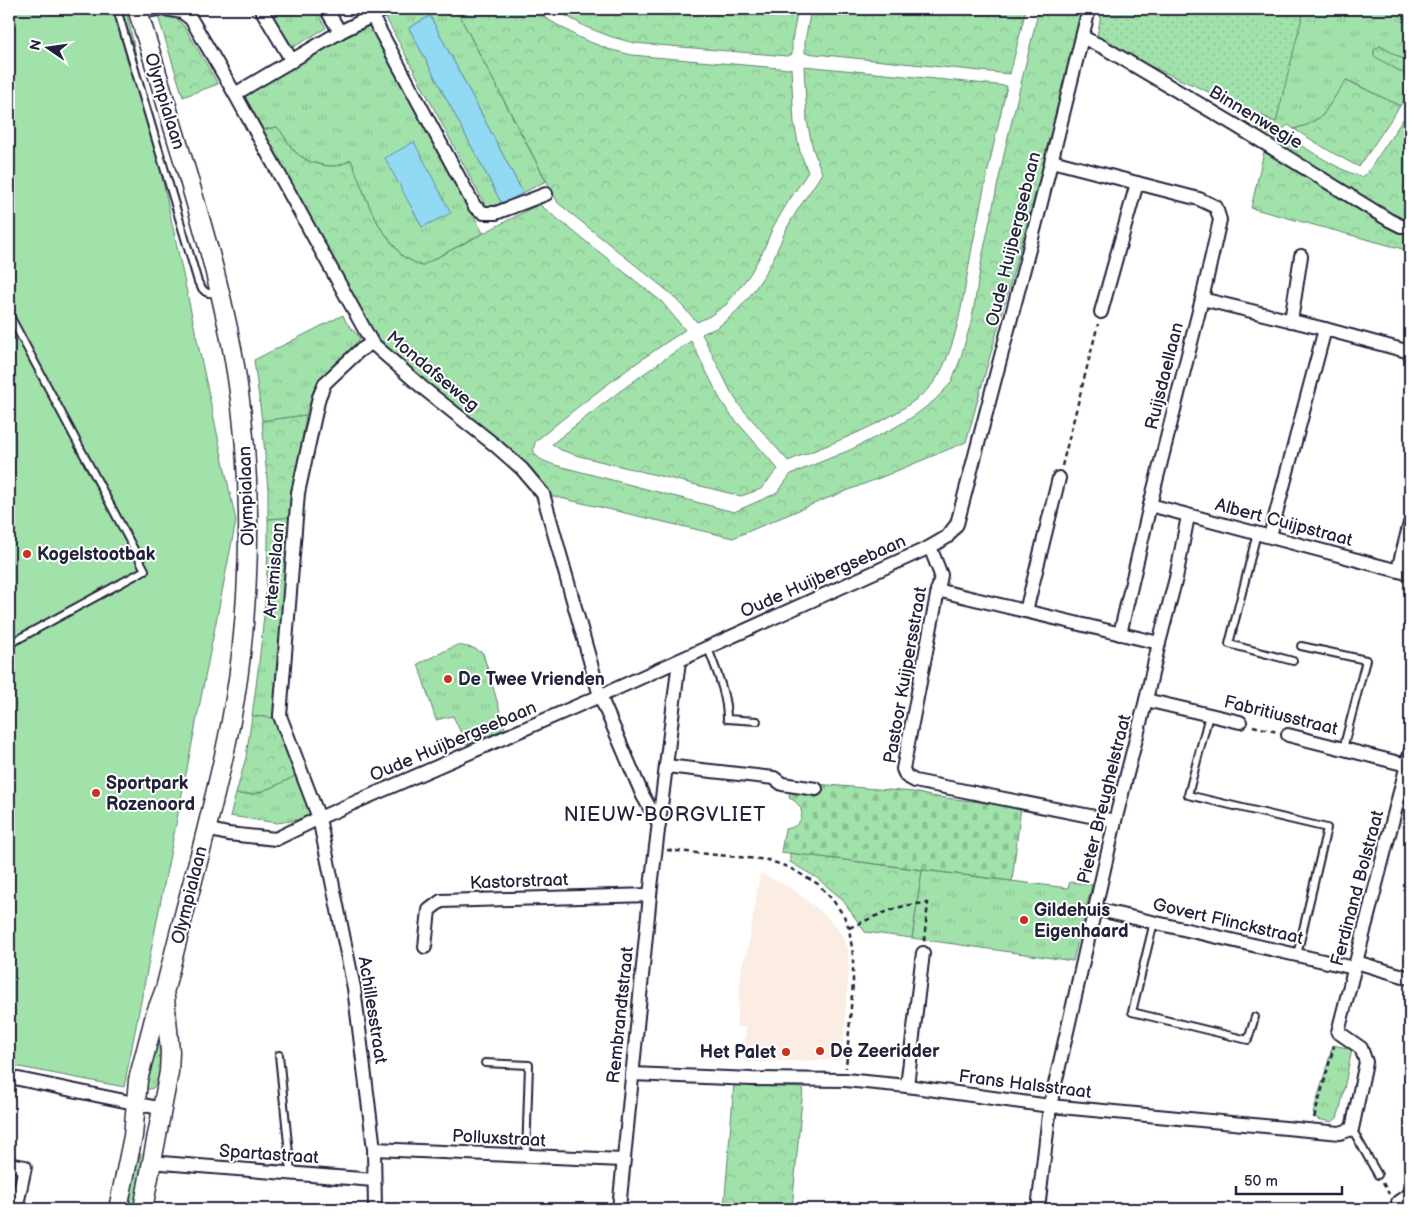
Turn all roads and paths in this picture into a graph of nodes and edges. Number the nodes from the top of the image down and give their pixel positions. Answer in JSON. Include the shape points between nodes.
{"nodes":[{"id":1,"x":117,"y":9,"type":"edge"},
{"id":2,"x":158,"y":9,"type":"edge"},
{"id":3,"x":166,"y":9,"type":"edge"},
{"id":4,"x":261,"y":9,"type":"edge"},
{"id":5,"x":326,"y":9,"type":"edge"},
{"id":6,"x":386,"y":9,"type":"edge"},
{"id":7,"x":1089,"y":9,"type":"edge"},
{"id":8,"x":138,"y":10,"type":"edge"},
{"id":9,"x":372,"y":16,"type":"junction"},
{"id":10,"x":340,"y":32,"type":"junction"},
{"id":11,"x":1082,"y":37,"type":"junction"},
{"id":12,"x":292,"y":61,"type":"junction"},
{"id":13,"x":235,"y":94,"type":"junction"},
{"id":14,"x":1052,"y":161,"type":"junction"},
{"id":15,"x":1137,"y":183,"type":"junction"},
{"id":16,"x":546,"y":194,"type":"dead end"},
{"id":17,"x":1410,"y":226,"type":"edge"},
{"id":18,"x":1301,"y":256,"type":"dead end"},
{"id":19,"x":220,"y":292,"type":"junction"},
{"id":20,"x":1202,"y":299,"type":"junction"},
{"id":21,"x":1100,"y":312,"type":"joint"},
{"id":22,"x":9,"y":314,"type":"edge"},
{"id":23,"x":1291,"y":321,"type":"junction"},
{"id":24,"x":1325,"y":329,"type":"junction"},
{"id":25,"x":372,"y":343,"type":"junction"},
{"id":26,"x":1410,"y":350,"type":"edge"},
{"id":27,"x":1059,"y":478,"type":"joint"},
{"id":28,"x":1150,"y":505,"type":"junction"},
{"id":29,"x":1188,"y":516,"type":"junction"},
{"id":30,"x":1410,"y":523,"type":"edge"},
{"id":31,"x":1257,"y":533,"type":"junction"},
{"id":32,"x":1270,"y":536,"type":"junction"},
{"id":33,"x":930,"y":547,"type":"junction"},
{"id":34,"x":1404,"y":572,"type":"edge"},
{"id":35,"x":937,"y":590,"type":"junction"},
{"id":36,"x":1026,"y":611,"type":"junction"},
{"id":37,"x":1120,"y":634,"type":"junction"},
{"id":38,"x":1159,"y":643,"type":"junction"},
{"id":39,"x":9,"y":644,"type":"edge"},
{"id":40,"x":1301,"y":646,"type":"dead end"},
{"id":41,"x":708,"y":648,"type":"junction"},
{"id":42,"x":680,"y":660,"type":"junction"},
{"id":43,"x":1293,"y":660,"type":"dead end"},
{"id":44,"x":600,"y":696,"type":"junction"},
{"id":45,"x":1146,"y":700,"type":"junction"},
{"id":46,"x":1209,"y":715,"type":"junction"},
{"id":47,"x":757,"y":722,"type":"dead end"},
{"id":48,"x":1240,"y":722,"type":"joint"},
{"id":49,"x":1288,"y":735,"type":"joint"},
{"id":50,"x":1343,"y":749,"type":"junction"},
{"id":51,"x":1409,"y":759,"type":"edge"},
{"id":52,"x":666,"y":766,"type":"junction"},
{"id":53,"x":816,"y":788,"type":"dead end"},
{"id":54,"x":319,"y":818,"type":"junction"},
{"id":55,"x":1115,"y":821,"type":"junction"},
{"id":56,"x":659,"y":824,"type":"junction"},
{"id":57,"x":206,"y":829,"type":"junction"},
{"id":58,"x":656,"y":848,"type":"junction"},
{"id":59,"x":650,"y":895,"type":"junction"},
{"id":60,"x":1095,"y":909,"type":"junction"},
{"id":61,"x":1154,"y":922,"type":"junction"},
{"id":62,"x":849,"y":928,"type":"junction"},
{"id":63,"x":425,"y":947,"type":"dead end"},
{"id":64,"x":923,"y":953,"type":"joint"},
{"id":65,"x":1297,"y":955,"type":"junction"},
{"id":66,"x":1355,"y":965,"type":"junction"},
{"id":67,"x":1410,"y":978,"type":"edge"},
{"id":68,"x":165,"y":989,"type":"junction"},
{"id":69,"x":1255,"y":1017,"type":"dead end"},
{"id":70,"x":1338,"y":1032,"type":"junction"},
{"id":71,"x":279,"y":1055,"type":"dead end"},
{"id":72,"x":485,"y":1064,"type":"dead end"},
{"id":73,"x":632,"y":1074,"type":"junction"},
{"id":74,"x":9,"y":1077,"type":"edge"},
{"id":75,"x":845,"y":1080,"type":"junction"},
{"id":76,"x":907,"y":1086,"type":"junction"},
{"id":77,"x":136,"y":1104,"type":"junction"},
{"id":78,"x":1050,"y":1106,"type":"junction"},
{"id":79,"x":163,"y":1109,"type":"junction"},
{"id":80,"x":1352,"y":1129,"type":"junction"},
{"id":81,"x":1311,"y":1130,"type":"junction"},
{"id":82,"x":374,"y":1149,"type":"junction"},
{"id":83,"x":526,"y":1157,"type":"junction"},
{"id":84,"x":623,"y":1160,"type":"junction"},
{"id":85,"x":162,"y":1163,"type":"dead end"},
{"id":86,"x":9,"y":1164,"type":"edge"},
{"id":87,"x":291,"y":1173,"type":"junction"},
{"id":88,"x":1378,"y":1175,"type":"joint"},
{"id":89,"x":374,"y":1180,"type":"junction"},
{"id":90,"x":1410,"y":1194,"type":"edge"},
{"id":91,"x":1393,"y":1198,"type":"joint"},
{"id":92,"x":16,"y":1209,"type":"edge"},
{"id":93,"x":118,"y":1209,"type":"edge"},
{"id":94,"x":142,"y":1209,"type":"edge"},
{"id":95,"x":375,"y":1209,"type":"edge"},
{"id":96,"x":618,"y":1209,"type":"edge"},
{"id":97,"x":1038,"y":1209,"type":"edge"}],
"edges":[{"from":1,"to":19,"type":"lane","via":[[198,282],[204,291],[211,294]]},
{"from":2,"to":8,"type":"street"},
{"from":3,"to":13,"type":"street","name":"Mondafseweg","via":[[182,12],[191,19]]},
{"from":4,"to":12,"type":"street"},
{"from":5,"to":10,"type":"street"},
{"from":6,"to":9,"type":"street"},
{"from":7,"to":11,"type":"street","name":"Oude Huijbergsebaan"},
{"from":8,"to":19,"type":"main road","name":"Olympialaan"},
{"from":9,"to":10,"type":"street"},
{"from":9,"to":16,"type":"street","via":[[475,207],[484,213],[496,213]]},
{"from":10,"to":12,"type":"street"},
{"from":11,"to":14,"type":"street","name":"Oude Huijbergsebaan"},
{"from":11,"to":17,"type":"street","name":"Binnenwegje","via":[[1235,124],[1389,220]]},
{"from":12,"to":13,"type":"street"},
{"from":13,"to":25,"type":"street","name":"Mondafseweg"},
{"from":14,"to":15,"type":"street","name":"Ruijsdaellaan"},
{"from":14,"to":33,"type":"street","name":"Oude Huijbergsebaan","via":[[957,524],[947,537]]},
{"from":15,"to":20,"type":"street","name":"Ruijsdaellaan","via":[[1199,199],[1216,207],[1220,220]]},
{"from":15,"to":21,"type":"street"},
{"from":18,"to":23,"type":"street"},
{"from":19,"to":57,"type":"main road","name":"Olympialaan","via":[[237,379],[244,438],[247,580],[231,725]]},
{"from":20,"to":23,"type":"street"},
{"from":20,"to":28,"type":"street","name":"Ruijsdaellaan"},
{"from":21,"to":27,"type":"path"},
{"from":22,"to":39,"type":"lane","via":[[145,570]]},
{"from":23,"to":24,"type":"street"},
{"from":24,"to":26,"type":"street"},
{"from":24,"to":32,"type":"street"},
{"from":25,"to":44,"type":"street","name":"Mondafseweg","via":[[516,463],[543,494]]},
{"from":25,"to":54,"type":"street","name":"Artemislaan","via":[[325,383],[298,493],[280,716]]},
{"from":27,"to":36,"type":"street"},
{"from":28,"to":29,"type":"street","name":"Albert Cuijpstraat"},
{"from":28,"to":37,"type":"street","name":"Ruijsdaellaan"},
{"from":29,"to":31,"type":"street","name":"Albert Cuijpstraat"},
{"from":29,"to":38,"type":"street","name":"Pieter Breughelstraat"},
{"from":30,"to":34,"type":"street"},
{"from":31,"to":32,"type":"street","name":"Albert Cuijpstraat"},
{"from":31,"to":43,"type":"lane","via":[[1229,644]]},
{"from":32,"to":34,"type":"street","name":"Albert Cuijpstraat"},
{"from":33,"to":35,"type":"street","name":"Pastoor Kuijpersstraat","via":[[941,575]]},
{"from":33,"to":41,"type":"street","name":"Oude Huijbergsebaan"},
{"from":35,"to":36,"type":"street"},
{"from":35,"to":55,"type":"street","name":"Pastoor Kuijpersstraat","via":[[903,769],[906,776],[915,781]]},
{"from":36,"to":37,"type":"street"},
{"from":37,"to":38,"type":"street"},
{"from":38,"to":45,"type":"street","name":"Pieter Breughelstraat"},
{"from":40,"to":50,"type":"lane","via":[[1366,660]]},
{"from":41,"to":42,"type":"street","name":"Oude Huijbergsebaan"},
{"from":41,"to":47,"type":"lane","via":[[720,679],[727,719]]},
{"from":42,"to":44,"type":"street","name":"Oude Huijbergsebaan"},
{"from":42,"to":52,"type":"street","name":"Rembrandtstraat"},
{"from":44,"to":54,"type":"street","name":"Oude Huijbergsebaan"},
{"from":44,"to":56,"type":"street","via":[[642,796]]},
{"from":45,"to":46,"type":"street","name":"Fabritiusstraat"},
{"from":45,"to":55,"type":"street","name":"Pieter Breughelstraat"},
{"from":46,"to":48,"type":"street","name":"Fabritiusstraat"},
{"from":46,"to":65,"type":"lane","via":[[1188,795],[1327,828]]},
{"from":48,"to":49,"type":"path","name":"Fabritiusstraat"},
{"from":49,"to":50,"type":"street","name":"Fabritiusstraat"},
{"from":50,"to":51,"type":"street","name":"Fabritiusstraat"},
{"from":51,"to":66,"type":"street","name":"Ferdinand Bolstraat"},
{"from":52,"to":53,"type":"street","via":[[774,778],[782,784]]},
{"from":52,"to":56,"type":"street","name":"Rembrandtstraat"},
{"from":54,"to":57,"type":"street","name":"Oude Huijbergsebaan","via":[[276,839]]},
{"from":54,"to":82,"type":"street","name":"Achillesstraat","via":[[354,988]]},
{"from":55,"to":60,"type":"street","name":"Pieter Breughelstraat"},
{"from":56,"to":58,"type":"street","name":"Rembrandtstraat"},
{"from":57,"to":68,"type":"main road","name":"Olympialaan"},
{"from":58,"to":59,"type":"street","name":"Rembrandtstraat"},
{"from":58,"to":62,"type":"path","via":[[768,860],[790,868],[818,884],[844,916]]},
{"from":59,"to":63,"type":"street","name":"Kastorstraat","via":[[441,901],[429,910]]},
{"from":59,"to":73,"type":"street","name":"Rembrandtstraat"},
{"from":60,"to":61,"type":"street","name":"Govert Flinckstraat"},
{"from":60,"to":78,"type":"street","name":"Pieter Breughelstraat"},
{"from":61,"to":65,"type":"street","name":"Govert Flinckstraat"},
{"from":61,"to":69,"type":"lane","via":[[1132,1012],[1248,1040]]},
{"from":62,"to":64,"type":"path","via":[[900,906],[928,903]]},
{"from":62,"to":75,"type":"path","via":[[853,984]]},
{"from":64,"to":76,"type":"street"},
{"from":65,"to":66,"type":"street","name":"Govert Flinckstraat"},
{"from":66,"to":67,"type":"street","name":"Govert Flinckstraat"},
{"from":66,"to":70,"type":"street","name":"Ferdinand Bolstraat"},
{"from":68,"to":77,"type":"main road","name":"Olympialaan","via":[[138,1080]]},
{"from":68,"to":79,"type":"main road","name":"Olympialaan","via":[[170,1052]]},
{"from":70,"to":80,"type":"street","via":[[1361,1048],[1366,1062]]},
{"from":70,"to":81,"type":"path"},
{"from":71,"to":87,"type":"lane"},
{"from":72,"to":83,"type":"lane","via":[[529,1065]]},
{"from":73,"to":75,"type":"street","name":"Frans Halsstraat","via":[[752,1080]]},
{"from":73,"to":84,"type":"street","name":"Rembrandtstraat"},
{"from":74,"to":77,"type":"street"},
{"from":75,"to":76,"type":"street","name":"Frans Halsstraat"},
{"from":76,"to":78,"type":"street","name":"Frans Halsstraat"},
{"from":77,"to":79,"type":"street"},
{"from":77,"to":93,"type":"main road","name":"Olympialaan"},
{"from":78,"to":81,"type":"street","name":"Frans Halsstraat"},
{"from":78,"to":97,"type":"street","name":"Pieter Breughelstraat"},
{"from":79,"to":94,"type":"main road","name":"Olympialaan"},
{"from":80,"to":81,"type":"street","name":"Frans Halsstraat","via":[[1340,1133]]},
{"from":80,"to":88,"type":"lane"},
{"from":82,"to":83,"type":"street","name":"Polluxstraat"},
{"from":82,"to":89,"type":"street","name":"Achillesstraat"},
{"from":83,"to":84,"type":"street","name":"Polluxstraat"},
{"from":84,"to":96,"type":"street","name":"Rembrandtstraat"},
{"from":85,"to":87,"type":"street","name":"Spartastraat"},
{"from":86,"to":92,"type":"street","via":[[25,1167]]},
{"from":87,"to":89,"type":"street","name":"Spartastraat"},
{"from":88,"to":91,"type":"path"},
{"from":89,"to":95,"type":"street","name":"Achillesstraat"},
{"from":90,"to":91,"type":"street"}]}
